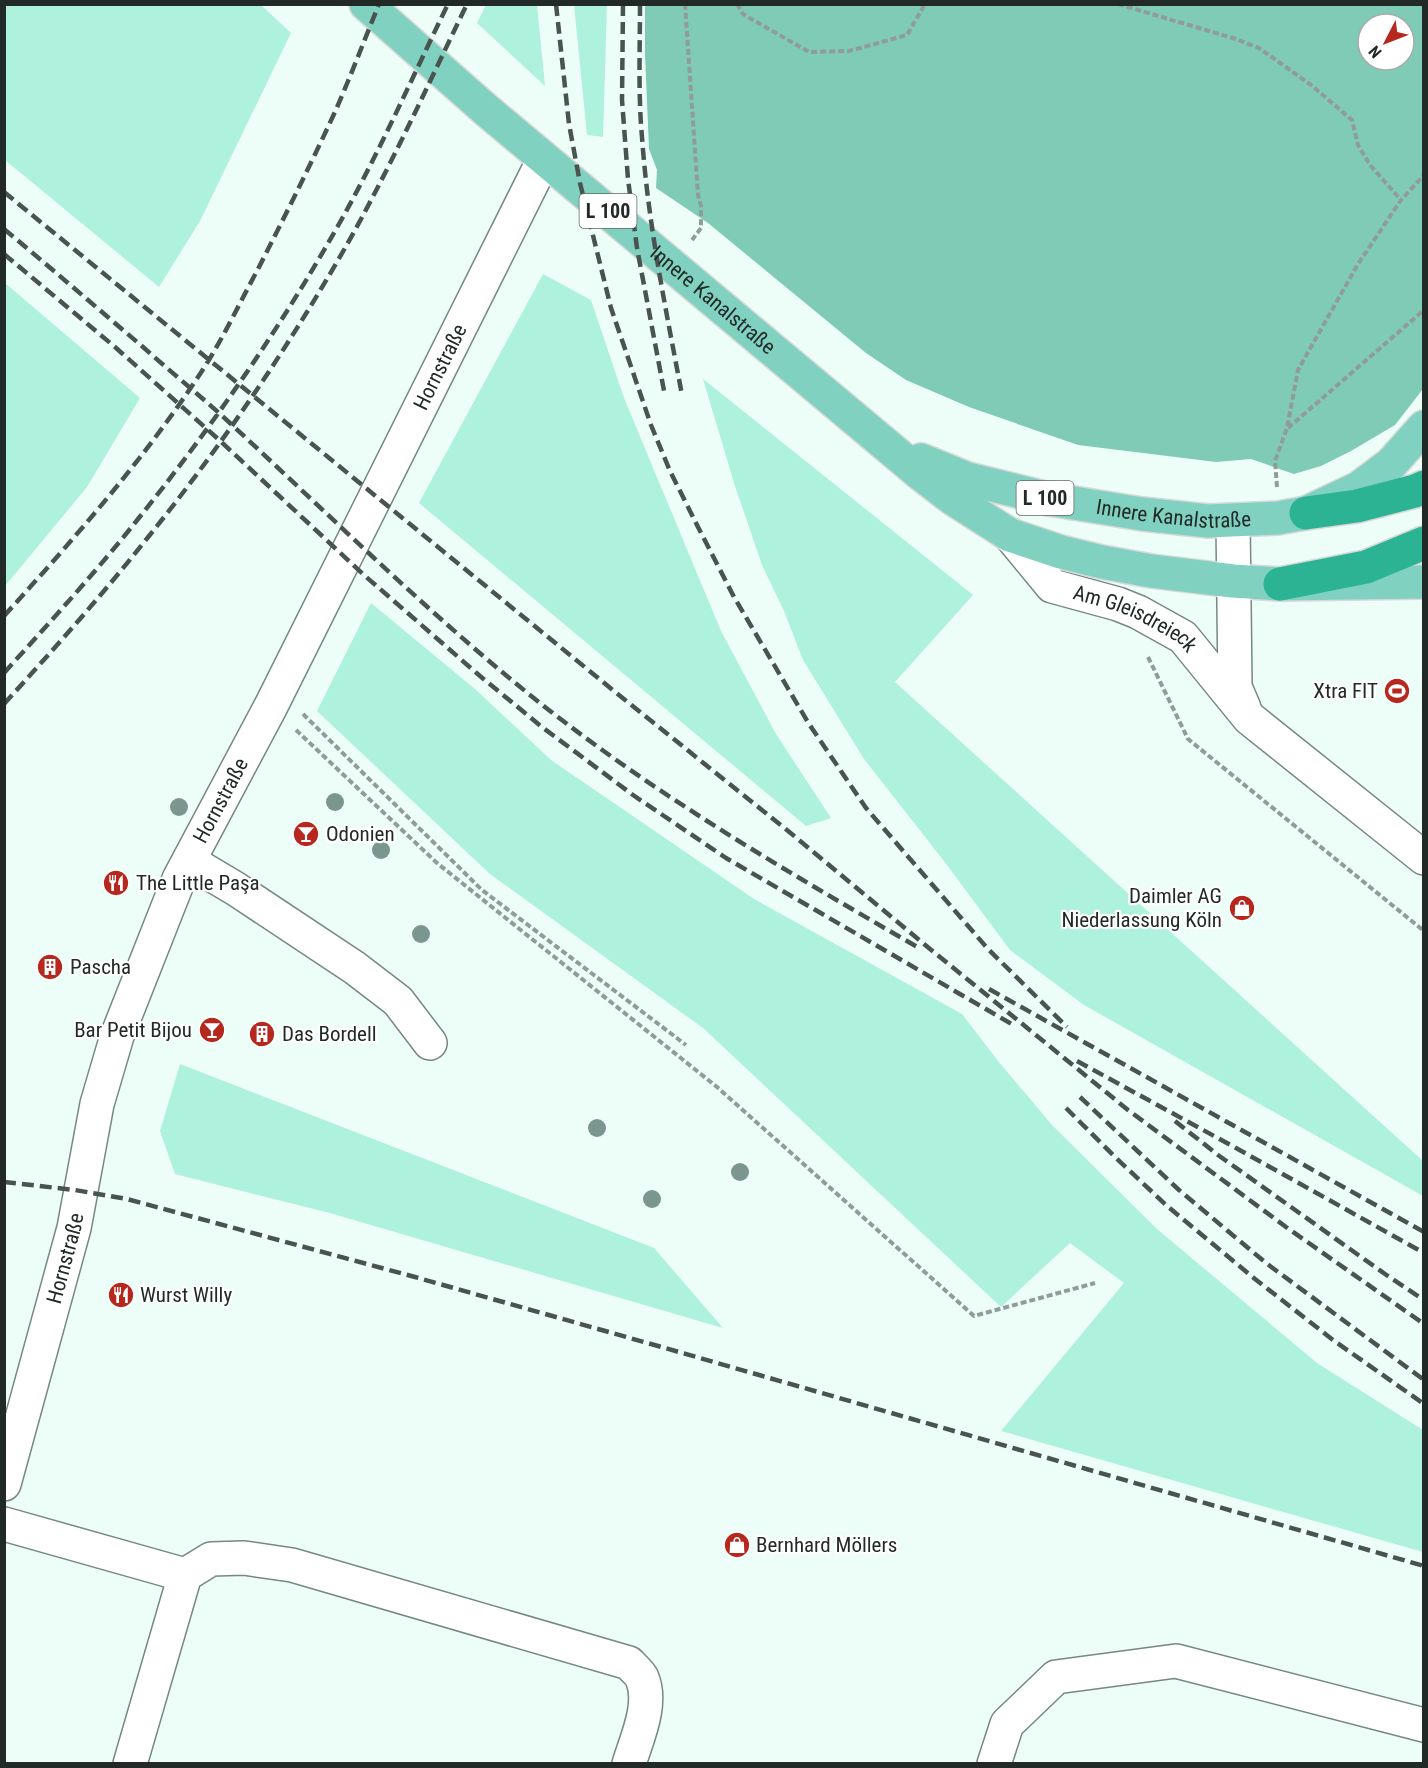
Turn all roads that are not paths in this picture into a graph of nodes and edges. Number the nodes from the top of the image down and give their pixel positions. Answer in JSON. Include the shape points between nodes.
{"nodes":[{"id":1,"x":366,"y":4,"type":"edge"},
{"id":2,"x":544,"y":159,"type":"junction"},
{"id":3,"x":1424,"y":427,"type":"edge"},
{"id":4,"x":870,"y":430,"type":"junction"},
{"id":5,"x":1424,"y":487,"type":"edge"},
{"id":6,"x":1292,"y":515,"type":"junction"},
{"id":7,"x":1233,"y":521,"type":"junction"},
{"id":8,"x":1010,"y":535,"type":"junction"},
{"id":9,"x":1424,"y":543,"type":"edge"},
{"id":10,"x":1233,"y":581,"type":"junction"},
{"id":11,"x":1424,"y":582,"type":"edge"},
{"id":12,"x":1280,"y":584,"type":"junction"},
{"id":13,"x":1249,"y":718,"type":"junction"},
{"id":14,"x":1424,"y":858,"type":"edge"},
{"id":15,"x":189,"y":861,"type":"junction"},
{"id":16,"x":430,"y":1043,"type":"dead end"},
{"id":17,"x":10,"y":1446,"type":"edge"},
{"id":18,"x":4,"y":1484,"type":"edge"},
{"id":19,"x":4,"y":1524,"type":"edge"},
{"id":20,"x":185,"y":1575,"type":"junction"},
{"id":21,"x":1424,"y":1725,"type":"edge"},
{"id":22,"x":130,"y":1764,"type":"edge"},
{"id":23,"x":629,"y":1764,"type":"edge"},
{"id":24,"x":994,"y":1764,"type":"edge"}],
"edges":[{"from":1,"to":2,"type":"main road","name":"Innere Kanalstraße","number":"L 100"},
{"from":2,"to":4,"type":"main road","name":"Innere Kanalstraße","number":"L 100"},
{"from":2,"to":15,"type":"street","name":"Hornstraße","via":[[275,698]]},
{"from":3,"to":6,"type":"main road","name":"Innere Kanalstraße","number":"L 100","via":[[1391,464],[1359,488]]},
{"from":4,"to":7,"type":"main road","name":"Innere Kanalstraße","number":"L 100","via":[[912,456],[968,479],[1049,499],[1143,514]]},
{"from":4,"to":8,"type":"main road","name":"Innere Kanalstraße","number":"L 100","via":[[952,498]]},
{"from":5,"to":6,"type":"highway","via":[[1357,506]]},
{"from":6,"to":7,"type":"main road","name":"Innere Kanalstraße","number":"L 100"},
{"from":7,"to":10,"type":"street","name":"Am Gleisdreieck"},
{"from":8,"to":10,"type":"main road","name":"Innere Kanalstraße","number":"L 100","via":[[1102,562]]},
{"from":8,"to":13,"type":"street","name":"Am Gleisdreieck","via":[[1052,586],[1118,604],[1183,637]]},
{"from":9,"to":12,"type":"highway","via":[[1366,567]]},
{"from":10,"to":12,"type":"main road","name":"Innere Kanalstraße","number":"L 100"},
{"from":10,"to":13,"type":"street","name":"Am Gleisdreieck","via":[[1235,687]]},
{"from":11,"to":12,"type":"main road","name":"Innere Kanalstraße","number":"L 100"},
{"from":13,"to":14,"type":"street","name":"Am Gleisdreieck"},
{"from":15,"to":16,"type":"street","via":[[355,968],[398,1001]]},
{"from":15,"to":17,"type":"street","name":"Hornstraße","via":[[117,1036],[98,1104],[74,1228]]},
{"from":17,"to":18,"type":"street","name":"Hornstraße"},
{"from":19,"to":20,"type":"street"},
{"from":20,"to":22,"type":"street"},
{"from":20,"to":23,"type":"street","via":[[211,1559],[244,1558],[292,1565],[629,1663],[641,1676],[645,1691],[643,1716]]},
{"from":21,"to":24,"type":"street","via":[[1176,1661],[1056,1677],[1007,1724]]}]}
